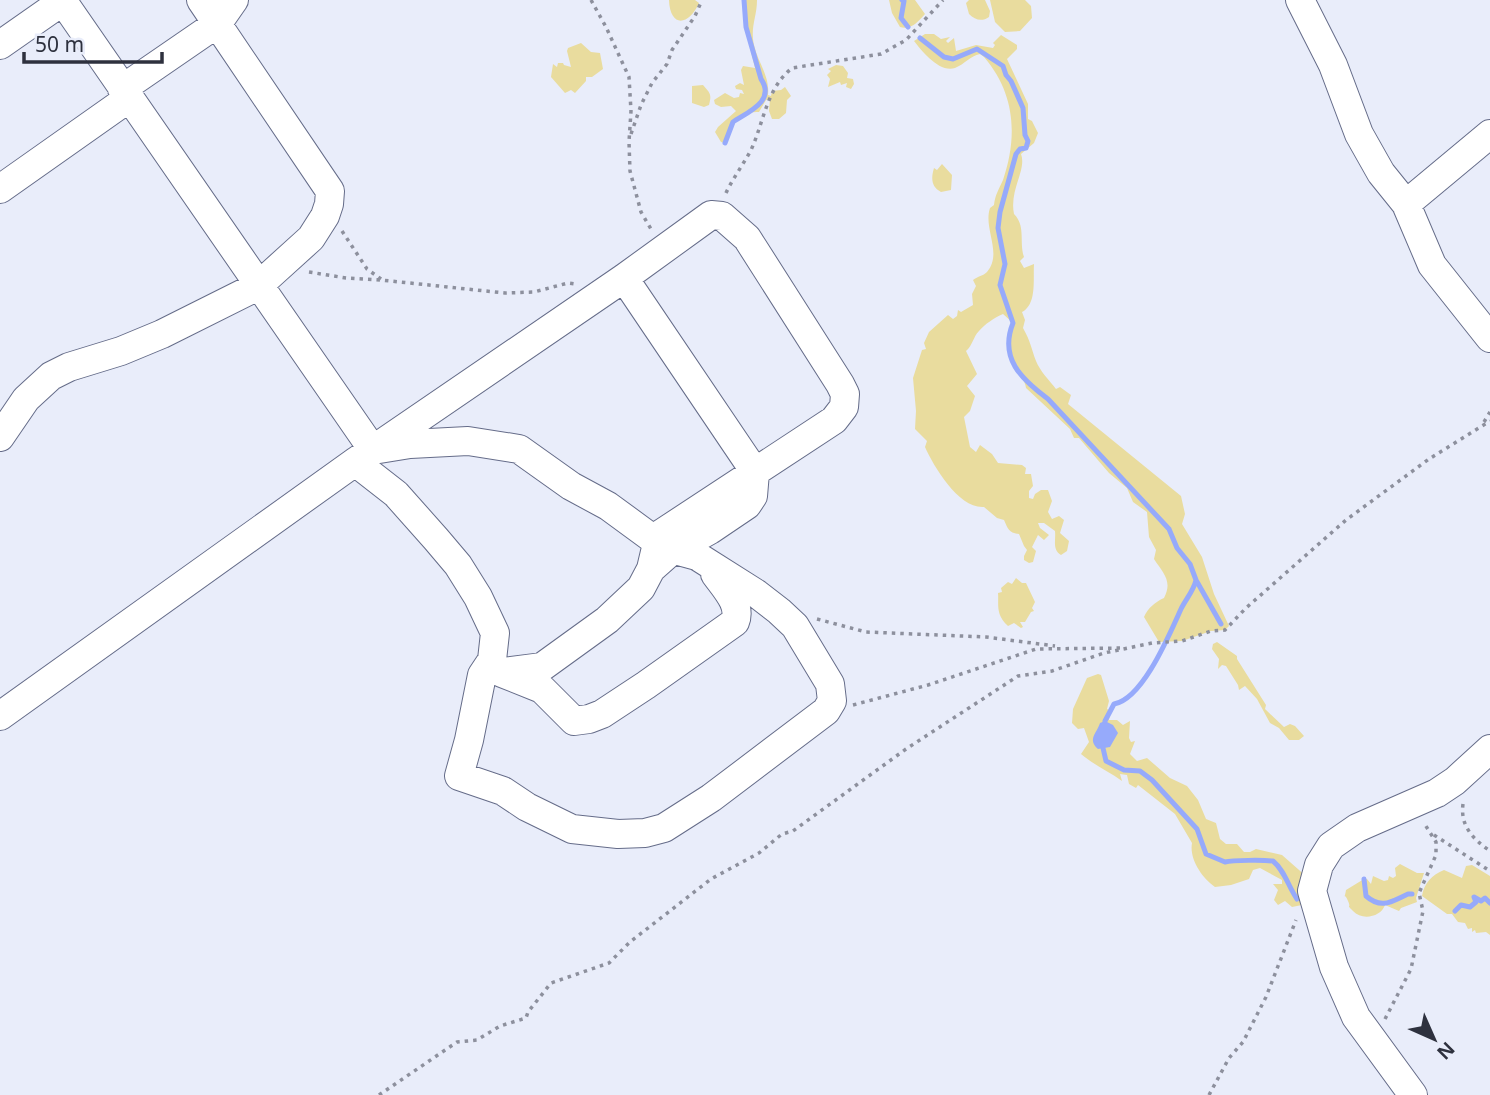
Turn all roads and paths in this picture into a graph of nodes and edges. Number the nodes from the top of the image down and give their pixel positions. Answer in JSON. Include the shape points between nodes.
{"nodes":[{"id":1,"x":201,"y":0,"type":"edge"},
{"id":2,"x":234,"y":0,"type":"edge"},
{"id":3,"x":591,"y":0,"type":"edge"},
{"id":4,"x":702,"y":0,"type":"edge"},
{"id":5,"x":943,"y":0,"type":"edge"},
{"id":6,"x":1300,"y":0,"type":"edge"},
{"id":7,"x":62,"y":1,"type":"edge"},
{"id":8,"x":218,"y":23,"type":"junction"},
{"id":9,"x":0,"y":45,"type":"edge"},
{"id":10,"x":125,"y":94,"type":"junction"},
{"id":11,"x":1490,"y":134,"type":"edge"},
{"id":12,"x":628,"y":142,"type":"junction"},
{"id":13,"x":0,"y":189,"type":"edge"},
{"id":14,"x":1406,"y":204,"type":"junction"},
{"id":15,"x":711,"y":215,"type":"junction"},
{"id":16,"x":339,"y":225,"type":"dead end"},
{"id":17,"x":652,"y":235,"type":"dead end"},
{"id":18,"x":282,"y":264,"type":"junction"},
{"id":19,"x":624,"y":278,"type":"junction"},
{"id":20,"x":381,"y":280,"type":"junction"},
{"id":21,"x":582,"y":285,"type":"dead end"},
{"id":22,"x":258,"y":286,"type":"junction"},
{"id":23,"x":1490,"y":338,"type":"edge"},
{"id":24,"x":1490,"y":412,"type":"edge"},
{"id":25,"x":1490,"y":421,"type":"edge"},
{"id":26,"x":1484,"y":423,"type":"junction"},
{"id":27,"x":0,"y":438,"type":"edge"},
{"id":28,"x":364,"y":456,"type":"junction"},
{"id":29,"x":755,"y":472,"type":"junction"},
{"id":30,"x":664,"y":544,"type":"junction"},
{"id":31,"x":710,"y":566,"type":"junction"},
{"id":32,"x":813,"y":618,"type":"dead end"},
{"id":33,"x":1063,"y":647,"type":"junction"},
{"id":34,"x":1133,"y":648,"type":"junction"},
{"id":35,"x":492,"y":674,"type":"junction"},
{"id":36,"x":825,"y":711,"type":"junction"},
{"id":37,"x":0,"y":716,"type":"edge"},
{"id":38,"x":1490,"y":749,"type":"edge"},
{"id":39,"x":1464,"y":799,"type":"dead end"},
{"id":40,"x":1408,"y":807,"type":"junction"},
{"id":41,"x":1433,"y":834,"type":"junction"},
{"id":42,"x":1490,"y":851,"type":"edge"},
{"id":43,"x":1490,"y":871,"type":"edge"},
{"id":44,"x":1312,"y":891,"type":"junction"},
{"id":45,"x":1383,"y":1028,"type":"dead end"},
{"id":46,"x":379,"y":1095,"type":"edge"},
{"id":47,"x":1209,"y":1095,"type":"edge"},
{"id":48,"x":1413,"y":1095,"type":"edge"}],
"edges":[{"from":1,"to":8,"type":"street"},
{"from":2,"to":8,"type":"street"},
{"from":3,"to":12,"type":"path","via":[[629,77]]},
{"from":4,"to":12,"type":"path","via":[[640,105]]},
{"from":5,"to":15,"type":"path","via":[[906,40],[881,54],[792,68],[785,74],[772,92],[752,148]]},
{"from":6,"to":14,"type":"street","via":[[1333,65],[1359,134]]},
{"from":7,"to":9,"type":"street"},
{"from":7,"to":10,"type":"street"},
{"from":8,"to":10,"type":"street"},
{"from":8,"to":18,"type":"street","via":[[330,191],[325,216],[311,238]]},
{"from":10,"to":13,"type":"street"},
{"from":10,"to":22,"type":"street"},
{"from":11,"to":14,"type":"street"},
{"from":12,"to":17,"type":"path","via":[[630,171]]},
{"from":14,"to":23,"type":"street","via":[[1432,265]]},
{"from":15,"to":19,"type":"street"},
{"from":15,"to":29,"type":"street","via":[[722,216],[747,238],[845,394],[844,407],[834,420]]},
{"from":16,"to":20,"type":"path","via":[[361,261]]},
{"from":18,"to":20,"type":"path","via":[[317,274]]},
{"from":18,"to":22,"type":"street"},
{"from":19,"to":28,"type":"street"},
{"from":19,"to":29,"type":"street"},
{"from":20,"to":21,"type":"path","via":[[505,293]]},
{"from":22,"to":27,"type":"street","via":[[162,334],[51,376],[26,399]]},
{"from":22,"to":28,"type":"street"},
{"from":24,"to":26,"type":"path"},
{"from":25,"to":26,"type":"path"},
{"from":26,"to":34,"type":"path","via":[[1346,520],[1225,630]]},
{"from":28,"to":30,"type":"street","via":[[410,443],[468,441],[519,449]]},
{"from":28,"to":35,"type":"street","via":[[458,565],[478,597],[495,633]]},
{"from":28,"to":37,"type":"street"},
{"from":29,"to":30,"type":"street"},
{"from":30,"to":31,"type":"street"},
{"from":30,"to":35,"type":"street","via":[[641,588],[607,620],[542,667]]},
{"from":31,"to":35,"type":"street","via":[[735,604],[735,622],[602,714],[575,721],[542,689]]},
{"from":31,"to":36,"type":"street","via":[[757,594],[795,626],[830,684],[832,701]]},
{"from":32,"to":33,"type":"path","via":[[866,632],[986,637]]},
{"from":33,"to":34,"type":"path"},
{"from":33,"to":36,"type":"path","via":[[1036,649],[928,685]]},
{"from":34,"to":46,"type":"path","via":[[1018,676],[999,687],[793,831],[711,879],[609,964],[551,983],[526,1018],[477,1040],[457,1042]]},
{"from":35,"to":36,"type":"street","via":[[459,776],[503,791],[572,829],[618,834],[664,828]]},
{"from":38,"to":40,"type":"street","via":[[1455,781]]},
{"from":39,"to":42,"type":"path","via":[[1470,835]]},
{"from":40,"to":41,"type":"path"},
{"from":40,"to":44,"type":"street","via":[[1357,828],[1331,846],[1319,865]]},
{"from":41,"to":43,"type":"path"},
{"from":41,"to":45,"type":"path","via":[[1436,855],[1419,893],[1423,911],[1411,969]]},
{"from":44,"to":47,"type":"path","via":[[1266,998]]},
{"from":44,"to":48,"type":"street","via":[[1334,967],[1356,1017]]}]}
